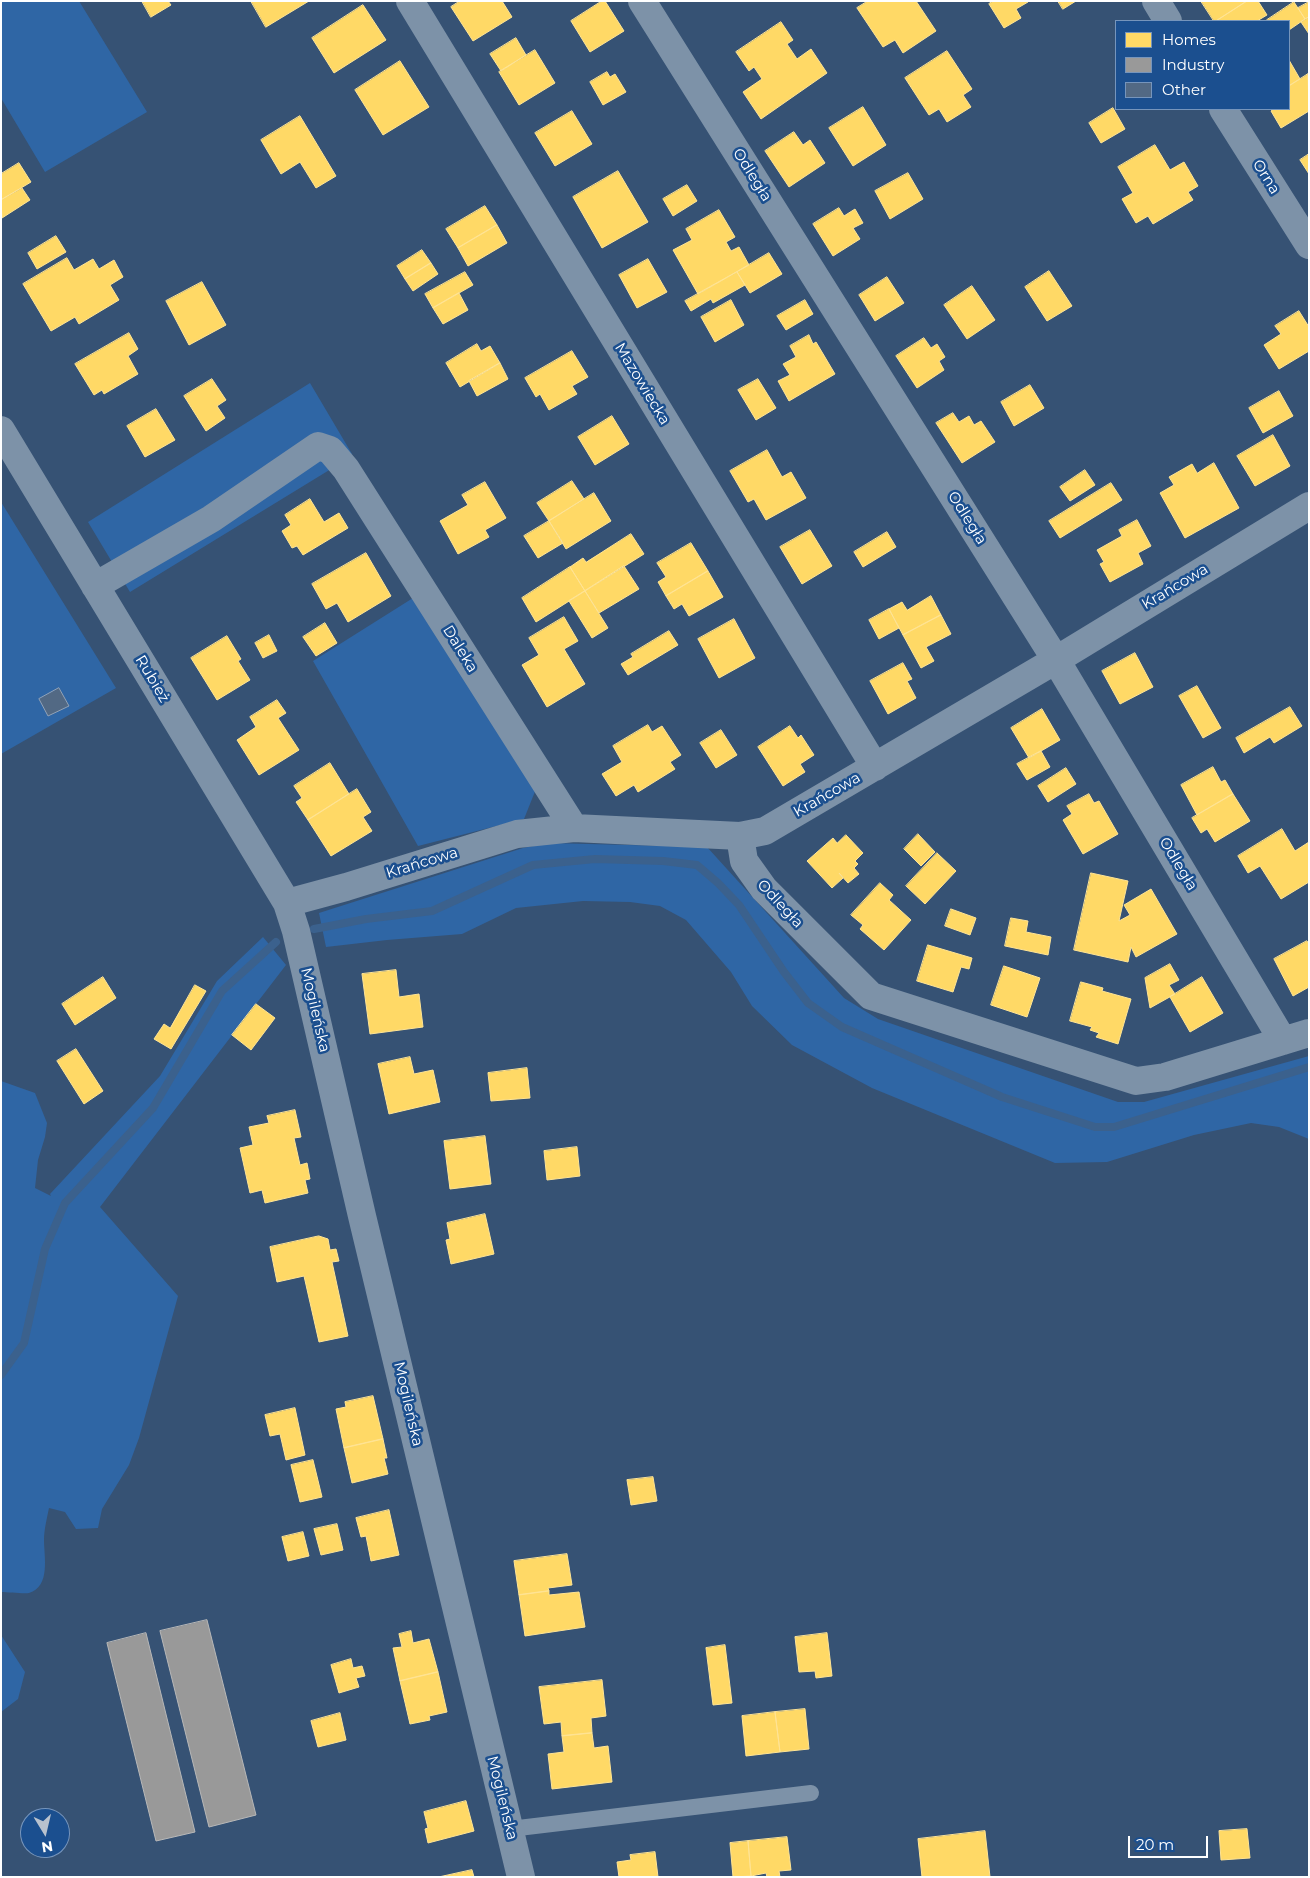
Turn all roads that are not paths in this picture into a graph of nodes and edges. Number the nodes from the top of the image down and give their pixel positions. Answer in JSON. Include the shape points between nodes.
{"nodes":[{"id":1,"x":410,"y":1,"type":"edge"},
{"id":2,"x":642,"y":1,"type":"edge"},
{"id":3,"x":1156,"y":1,"type":"edge"},
{"id":4,"x":1167,"y":20,"type":"edge"},
{"id":5,"x":1224,"y":110,"type":"edge"},
{"id":6,"x":1309,"y":246,"type":"edge"},
{"id":7,"x":1,"y":430,"type":"edge"},
{"id":8,"x":1309,"y":506,"type":"edge"},
{"id":9,"x":95,"y":586,"type":"junction"},
{"id":10,"x":1056,"y":660,"type":"junction"},
{"id":11,"x":875,"y":767,"type":"junction"},
{"id":12,"x":574,"y":828,"type":"junction"},
{"id":13,"x":740,"y":836,"type":"junction"},
{"id":14,"x":287,"y":903,"type":"junction"},
{"id":15,"x":296,"y":931,"type":"joint"},
{"id":16,"x":1296,"y":1037,"type":"edge"},
{"id":17,"x":811,"y":1793,"type":"dead end"},
{"id":18,"x":510,"y":1829,"type":"junction"},
{"id":19,"x":521,"y":1877,"type":"edge"}],
"edges":[{"from":1,"to":11,"type":"street","name":"Mazowiecka"},
{"from":2,"to":10,"type":"street","name":"Odległa"},
{"from":3,"to":4,"type":"street"},
{"from":5,"to":6,"type":"street","name":"Orna"},
{"from":7,"to":9,"type":"street","name":"Rubież"},
{"from":8,"to":10,"type":"street","name":"Krańcowa"},
{"from":9,"to":12,"type":"street","name":"Daleka","via":[[211,519],[318,446],[330,450],[346,469]]},
{"from":9,"to":14,"type":"street","name":"Rubież"},
{"from":10,"to":11,"type":"street","name":"Krańcowa"},
{"from":10,"to":16,"type":"street","name":"Odległa"},
{"from":11,"to":13,"type":"street","name":"Krańcowa","via":[[765,831]]},
{"from":12,"to":13,"type":"street","name":"Krańcowa"},
{"from":12,"to":14,"type":"street","name":"Krańcowa","via":[[517,834]]},
{"from":13,"to":16,"type":"street","name":"Odległa","via":[[744,861],[764,889],[870,996],[1136,1081],[1165,1077]]},
{"from":14,"to":15,"type":"street","name":"Rubież"},
{"from":15,"to":18,"type":"street","name":"Mogileńska"},
{"from":17,"to":18,"type":"lane"},
{"from":18,"to":19,"type":"street","name":"Mogileńska"}]}
